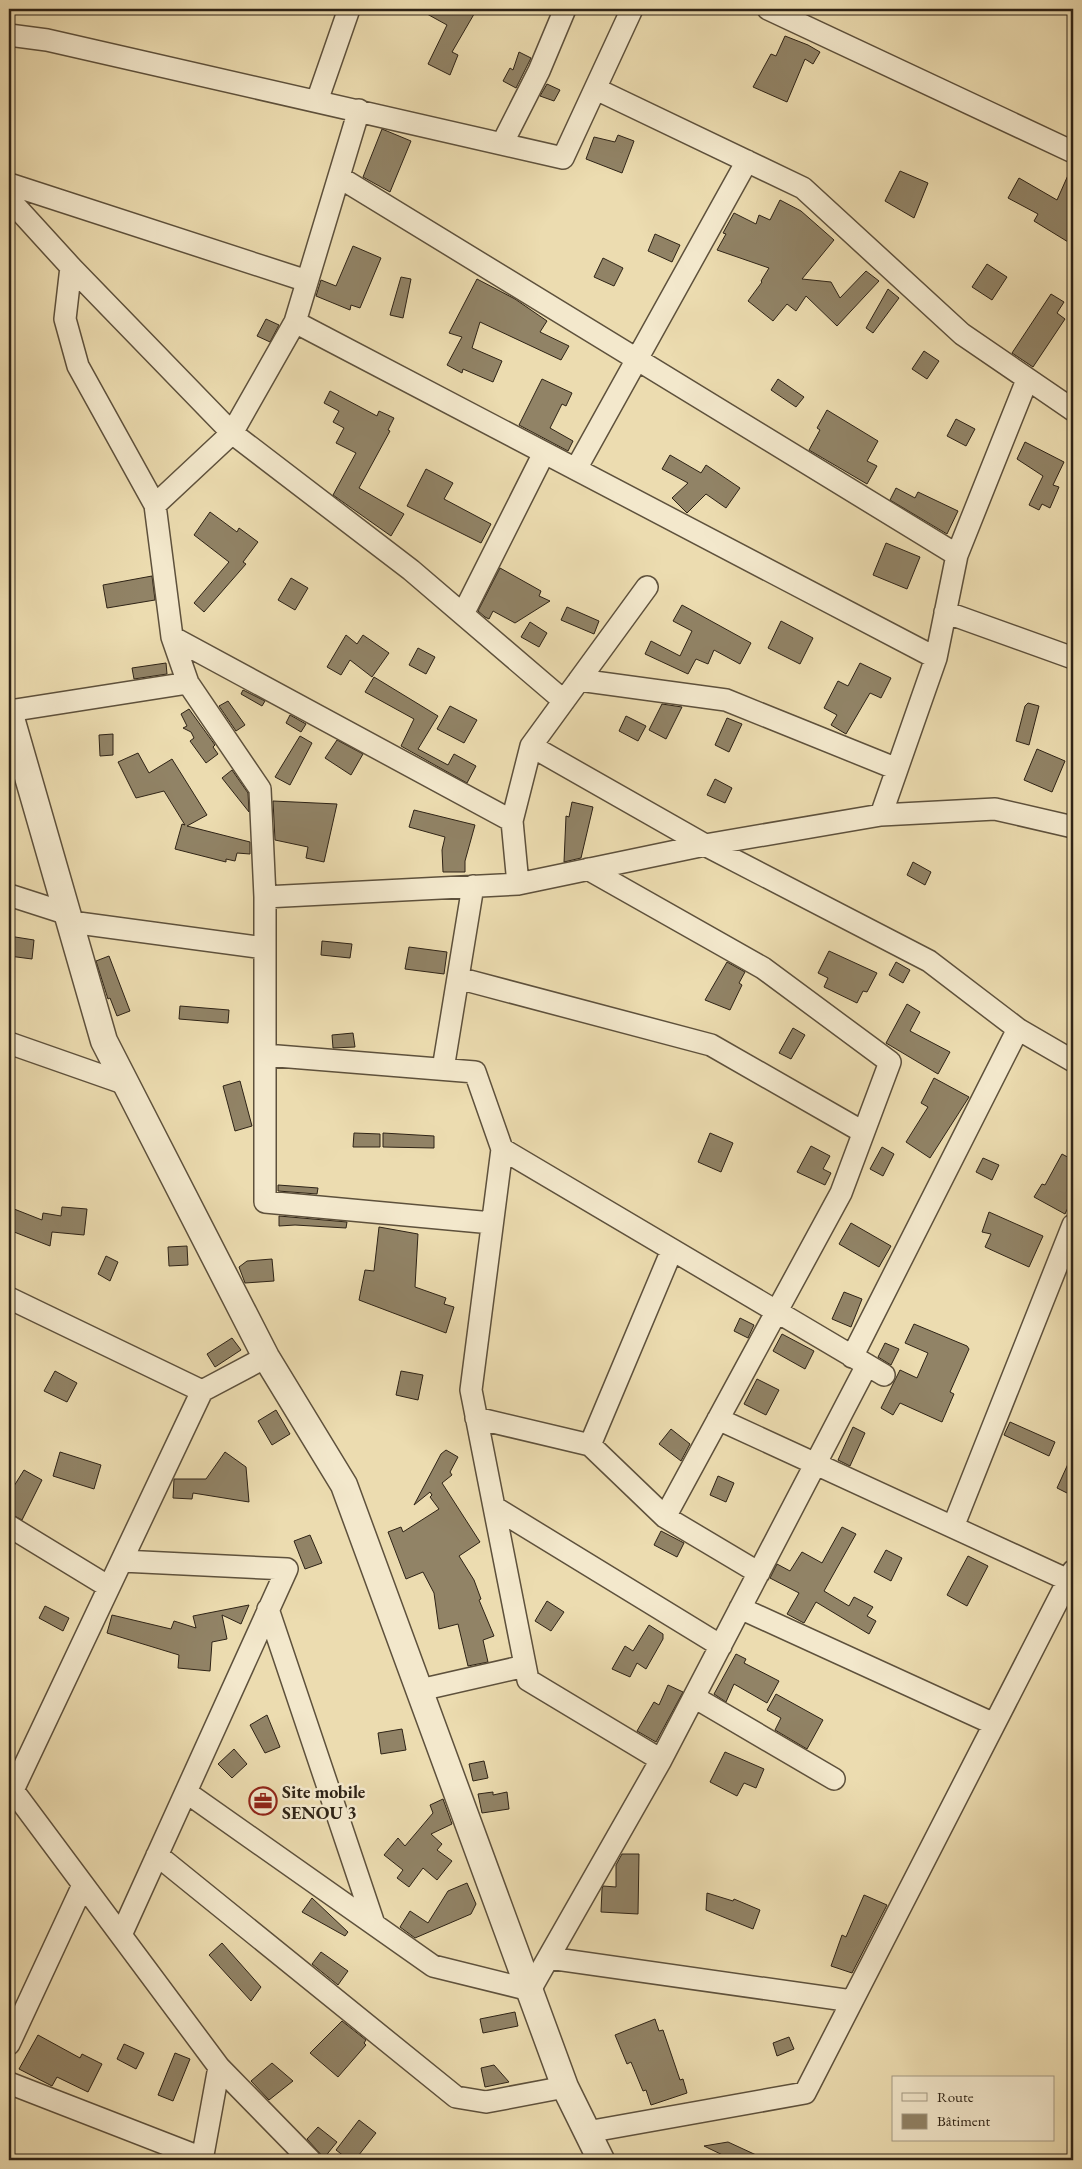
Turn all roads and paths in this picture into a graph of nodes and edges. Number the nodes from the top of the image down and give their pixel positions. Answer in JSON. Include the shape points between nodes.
{"nodes":[{"id":1,"x":349,"y":9,"type":"edge"},
{"id":2,"x":565,"y":9,"type":"edge"},
{"id":3,"x":632,"y":9,"type":"edge"},
{"id":4,"x":768,"y":9,"type":"edge"},
{"id":5,"x":9,"y":35,"type":"edge"},
{"id":6,"x":596,"y":89,"type":"junction"},
{"id":7,"x":317,"y":101,"type":"junction"},
{"id":8,"x":359,"y":110,"type":"junction"},
{"id":9,"x":502,"y":144,"type":"junction"},
{"id":10,"x":1073,"y":152,"type":"edge"},
{"id":11,"x":747,"y":161,"type":"junction"},
{"id":12,"x":339,"y":177,"type":"junction"},
{"id":13,"x":9,"y":184,"type":"edge"},
{"id":14,"x":9,"y":199,"type":"edge"},
{"id":15,"x":71,"y":267,"type":"junction"},
{"id":16,"x":307,"y":281,"type":"junction"},
{"id":17,"x":295,"y":322,"type":"junction"},
{"id":18,"x":637,"y":359,"type":"junction"},
{"id":19,"x":1027,"y":380,"type":"junction"},
{"id":20,"x":1073,"y":410,"type":"edge"},
{"id":21,"x":232,"y":433,"type":"junction"},
{"id":22,"x":544,"y":452,"type":"junction"},
{"id":23,"x":576,"y":469,"type":"junction"},
{"id":24,"x":155,"y":504,"type":"junction"},
{"id":25,"x":957,"y":555,"type":"junction"},
{"id":26,"x":647,"y":587,"type":"dead end"},
{"id":27,"x":945,"y":612,"type":"junction"},
{"id":28,"x":463,"y":614,"type":"junction"},
{"id":29,"x":172,"y":637,"type":"junction"},
{"id":30,"x":936,"y":658,"type":"junction"},
{"id":31,"x":1073,"y":658,"type":"edge"},
{"id":32,"x":580,"y":680,"type":"junction"},
{"id":33,"x":188,"y":683,"type":"junction"},
{"id":34,"x":564,"y":701,"type":"junction"},
{"id":35,"x":9,"y":711,"type":"edge"},
{"id":36,"x":531,"y":746,"type":"junction"},
{"id":37,"x":897,"y":769,"type":"junction"},
{"id":38,"x":881,"y":815,"type":"junction"},
{"id":39,"x":512,"y":821,"type":"junction"},
{"id":40,"x":1073,"y":826,"type":"edge"},
{"id":41,"x":705,"y":845,"type":"junction"},
{"id":42,"x":588,"y":869,"type":"junction"},
{"id":43,"x":518,"y":884,"type":"junction"},
{"id":44,"x":473,"y":886,"type":"junction"},
{"id":45,"x":9,"y":895,"type":"edge"},
{"id":46,"x":265,"y":897,"type":"junction"},
{"id":47,"x":70,"y":918,"type":"junction"},
{"id":48,"x":264,"y":948,"type":"junction"},
{"id":49,"x":458,"y":978,"type":"junction"},
{"id":50,"x":1018,"y":1029,"type":"junction"},
{"id":51,"x":9,"y":1043,"type":"edge"},
{"id":52,"x":265,"y":1055,"type":"junction"},
{"id":53,"x":1073,"y":1061,"type":"edge"},
{"id":54,"x":443,"y":1069,"type":"junction"},
{"id":55,"x":126,"y":1084,"type":"junction"},
{"id":56,"x":863,"y":1132,"type":"junction"},
{"id":57,"x":502,"y":1149,"type":"junction"},
{"id":58,"x":492,"y":1223,"type":"junction"},
{"id":59,"x":1073,"y":1225,"type":"edge"},
{"id":60,"x":672,"y":1250,"type":"junction"},
{"id":61,"x":9,"y":1298,"type":"edge"},
{"id":62,"x":776,"y":1312,"type":"junction"},
{"id":63,"x":266,"y":1357,"type":"junction"},
{"id":64,"x":868,"y":1366,"type":"junction"},
{"id":65,"x":202,"y":1391,"type":"junction"},
{"id":66,"x":476,"y":1418,"type":"junction"},
{"id":67,"x":718,"y":1419,"type":"junction"},
{"id":68,"x":590,"y":1445,"type":"junction"},
{"id":69,"x":816,"y":1464,"type":"junction"},
{"id":70,"x":494,"y":1507,"type":"junction"},
{"id":71,"x":665,"y":1517,"type":"junction"},
{"id":72,"x":9,"y":1526,"type":"edge"},
{"id":73,"x":954,"y":1527,"type":"junction"},
{"id":74,"x":122,"y":1561,"type":"junction"},
{"id":75,"x":759,"y":1573,"type":"junction"},
{"id":76,"x":1071,"y":1575,"type":"edge"},
{"id":77,"x":109,"y":1587,"type":"junction"},
{"id":78,"x":740,"y":1608,"type":"junction"},
{"id":79,"x":268,"y":1609,"type":"junction"},
{"id":80,"x":721,"y":1646,"type":"junction"},
{"id":81,"x":525,"y":1666,"type":"junction"},
{"id":82,"x":420,"y":1690,"type":"junction"},
{"id":83,"x":694,"y":1697,"type":"junction"},
{"id":84,"x":994,"y":1724,"type":"junction"},
{"id":85,"x":661,"y":1760,"type":"junction"},
{"id":86,"x":834,"y":1779,"type":"dead end"},
{"id":87,"x":11,"y":1788,"type":"edge"},
{"id":88,"x":186,"y":1792,"type":"junction"},
{"id":89,"x":157,"y":1855,"type":"junction"},
{"id":90,"x":84,"y":1885,"type":"junction"},
{"id":91,"x":374,"y":1924,"type":"junction"},
{"id":92,"x":121,"y":1934,"type":"junction"},
{"id":93,"x":548,"y":1958,"type":"junction"},
{"id":94,"x":530,"y":1990,"type":"junction"},
{"id":95,"x":852,"y":2001,"type":"junction"},
{"id":96,"x":9,"y":2044,"type":"edge"},
{"id":97,"x":220,"y":2067,"type":"junction"},
{"id":98,"x":9,"y":2083,"type":"edge"},
{"id":99,"x":565,"y":2087,"type":"junction"},
{"id":100,"x":587,"y":2132,"type":"junction"},
{"id":101,"x":202,"y":2159,"type":"edge"},
{"id":102,"x":310,"y":2160,"type":"edge"},
{"id":103,"x":601,"y":2160,"type":"edge"}],
"edges":[{"from":1,"to":7,"type":"street"},
{"from":2,"to":9,"type":"street","via":[[540,71]]},
{"from":3,"to":6,"type":"street"},
{"from":4,"to":10,"type":"street"},
{"from":5,"to":7,"type":"street","via":[[46,40]]},
{"from":6,"to":9,"type":"street","via":[[563,158]]},
{"from":6,"to":11,"type":"street"},
{"from":7,"to":8,"type":"street"},
{"from":8,"to":9,"type":"street"},
{"from":8,"to":12,"type":"street"},
{"from":11,"to":18,"type":"street"},
{"from":11,"to":19,"type":"street","via":[[803,188],[962,334]]},
{"from":12,"to":16,"type":"street"},
{"from":12,"to":18,"type":"street"},
{"from":13,"to":16,"type":"street"},
{"from":14,"to":15,"type":"street"},
{"from":15,"to":21,"type":"street"},
{"from":15,"to":24,"type":"street","via":[[64,319],[78,366]]},
{"from":16,"to":17,"type":"street"},
{"from":17,"to":21,"type":"street"},
{"from":17,"to":22,"type":"street"},
{"from":18,"to":23,"type":"street"},
{"from":18,"to":25,"type":"street"},
{"from":19,"to":20,"type":"street"},
{"from":19,"to":25,"type":"street"},
{"from":21,"to":24,"type":"street"},
{"from":21,"to":28,"type":"street","via":[[411,570]]},
{"from":22,"to":23,"type":"street"},
{"from":22,"to":28,"type":"street"},
{"from":23,"to":30,"type":"street"},
{"from":24,"to":29,"type":"street"},
{"from":25,"to":27,"type":"street"},
{"from":26,"to":32,"type":"street"},
{"from":27,"to":30,"type":"street"},
{"from":27,"to":31,"type":"street"},
{"from":28,"to":34,"type":"street"},
{"from":29,"to":33,"type":"street"},
{"from":29,"to":39,"type":"street"},
{"from":30,"to":37,"type":"street"},
{"from":32,"to":34,"type":"street"},
{"from":32,"to":37,"type":"street","via":[[726,700]]},
{"from":33,"to":35,"type":"street"},
{"from":33,"to":46,"type":"street","via":[[260,789]]},
{"from":34,"to":36,"type":"street"},
{"from":35,"to":47,"type":"street"},
{"from":36,"to":39,"type":"street"},
{"from":36,"to":41,"type":"street"},
{"from":37,"to":38,"type":"street"},
{"from":38,"to":40,"type":"street","via":[[994,809]]},
{"from":38,"to":41,"type":"street"},
{"from":39,"to":43,"type":"street"},
{"from":41,"to":42,"type":"street"},
{"from":41,"to":50,"type":"street","via":[[929,961]]},
{"from":42,"to":43,"type":"street"},
{"from":42,"to":56,"type":"street","via":[[763,968],[890,1062]]},
{"from":43,"to":44,"type":"street"},
{"from":44,"to":46,"type":"street"},
{"from":44,"to":49,"type":"street"},
{"from":45,"to":47,"type":"street"},
{"from":46,"to":48,"type":"street"},
{"from":47,"to":48,"type":"street"},
{"from":47,"to":55,"type":"street","via":[[104,1041]]},
{"from":48,"to":52,"type":"street"},
{"from":49,"to":54,"type":"street"},
{"from":49,"to":56,"type":"street","via":[[711,1045]]},
{"from":50,"to":53,"type":"street"},
{"from":50,"to":64,"type":"street"},
{"from":51,"to":55,"type":"street"},
{"from":52,"to":54,"type":"street"},
{"from":52,"to":58,"type":"street","via":[[265,1202]]},
{"from":54,"to":57,"type":"street","via":[[475,1072]]},
{"from":55,"to":63,"type":"street"},
{"from":56,"to":62,"type":"street","via":[[841,1194]]},
{"from":57,"to":58,"type":"street"},
{"from":57,"to":60,"type":"street"},
{"from":58,"to":66,"type":"street","via":[[471,1390]]},
{"from":59,"to":73,"type":"street"},
{"from":60,"to":62,"type":"street"},
{"from":60,"to":68,"type":"street"},
{"from":61,"to":65,"type":"street"},
{"from":62,"to":64,"type":"street"},
{"from":62,"to":67,"type":"street"},
{"from":63,"to":65,"type":"street"},
{"from":63,"to":82,"type":"street","via":[[344,1485]]},
{"from":64,"to":69,"type":"street"},
{"from":65,"to":74,"type":"street"},
{"from":66,"to":68,"type":"street"},
{"from":66,"to":70,"type":"street"},
{"from":67,"to":69,"type":"street"},
{"from":67,"to":71,"type":"street"},
{"from":68,"to":71,"type":"street"},
{"from":69,"to":73,"type":"street"},
{"from":69,"to":75,"type":"street"},
{"from":70,"to":80,"type":"street"},
{"from":70,"to":81,"type":"street"},
{"from":71,"to":75,"type":"street"},
{"from":72,"to":77,"type":"street"},
{"from":73,"to":76,"type":"street"},
{"from":74,"to":77,"type":"street"},
{"from":74,"to":79,"type":"street","via":[[287,1569]]},
{"from":75,"to":78,"type":"street"},
{"from":76,"to":84,"type":"street"},
{"from":77,"to":87,"type":"street"},
{"from":78,"to":80,"type":"street"},
{"from":78,"to":84,"type":"street"},
{"from":79,"to":88,"type":"street"},
{"from":79,"to":91,"type":"street"},
{"from":80,"to":83,"type":"street"},
{"from":81,"to":82,"type":"street"},
{"from":81,"to":85,"type":"street","via":[[528,1680]]},
{"from":82,"to":94,"type":"street"},
{"from":83,"to":85,"type":"street"},
{"from":83,"to":86,"type":"street"},
{"from":84,"to":95,"type":"street"},
{"from":85,"to":93,"type":"street"},
{"from":87,"to":90,"type":"street"},
{"from":88,"to":89,"type":"street"},
{"from":88,"to":91,"type":"street"},
{"from":89,"to":92,"type":"street"},
{"from":89,"to":99,"type":"street","via":[[456,2097],[486,2102]]},
{"from":90,"to":92,"type":"street"},
{"from":90,"to":96,"type":"street"},
{"from":91,"to":94,"type":"street","via":[[433,1966]]},
{"from":92,"to":97,"type":"street"},
{"from":93,"to":94,"type":"street"},
{"from":93,"to":95,"type":"street"},
{"from":94,"to":99,"type":"street"},
{"from":95,"to":100,"type":"street","via":[[805,2094]]},
{"from":97,"to":101,"type":"street"},
{"from":97,"to":102,"type":"street"},
{"from":98,"to":101,"type":"street"},
{"from":99,"to":100,"type":"street"},
{"from":100,"to":103,"type":"street"}]}
